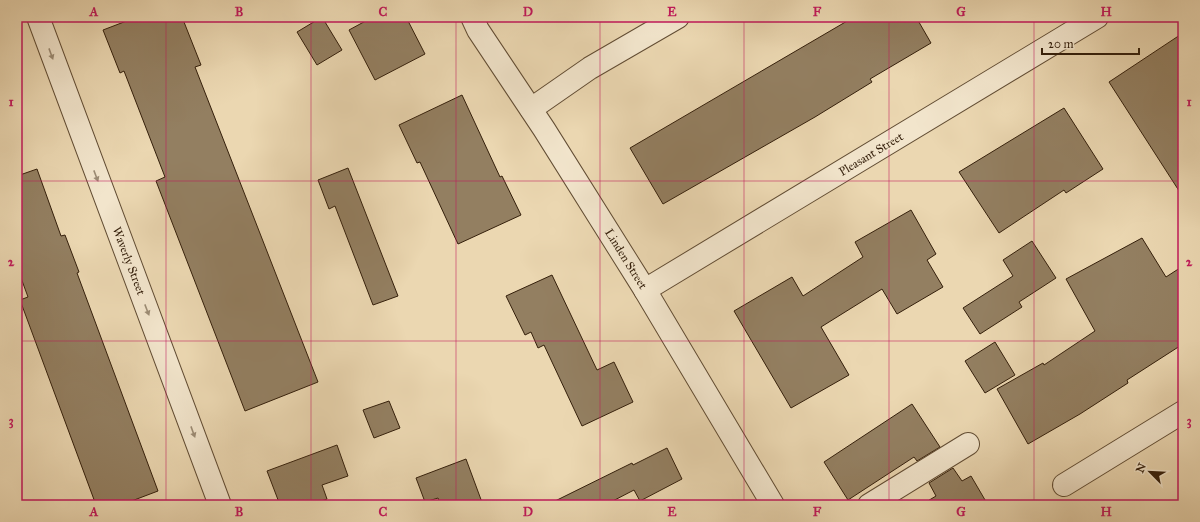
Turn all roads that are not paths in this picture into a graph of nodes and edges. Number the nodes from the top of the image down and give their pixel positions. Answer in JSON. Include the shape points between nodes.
{"nodes":[{"id":1,"x":38,"y":17,"type":"edge"},
{"id":2,"x":472,"y":17,"type":"edge"},
{"id":3,"x":678,"y":17,"type":"edge"},
{"id":4,"x":1084,"y":21,"type":"edge"},
{"id":5,"x":531,"y":109,"type":"junction"},
{"id":6,"x":645,"y":290,"type":"junction"},
{"id":7,"x":1183,"y":412,"type":"edge"},
{"id":8,"x":968,"y":444,"type":"dead end"},
{"id":9,"x":1064,"y":485,"type":"dead end"},
{"id":10,"x":220,"y":505,"type":"edge"},
{"id":11,"x":773,"y":505,"type":"edge"},
{"id":12,"x":869,"y":505,"type":"edge"}],
"edges":[{"from":1,"to":10,"type":"street","name":"Waverly Street","one_way":true},
{"from":2,"to":5,"type":"street","name":"Linden Street"},
{"from":3,"to":5,"type":"street","via":[[590,68]]},
{"from":4,"to":6,"type":"street","name":"Pleasant Street"},
{"from":5,"to":6,"type":"street","name":"Linden Street"},
{"from":6,"to":11,"type":"street","name":"Linden Street"},
{"from":7,"to":9,"type":"street"},
{"from":8,"to":12,"type":"street"}]}
